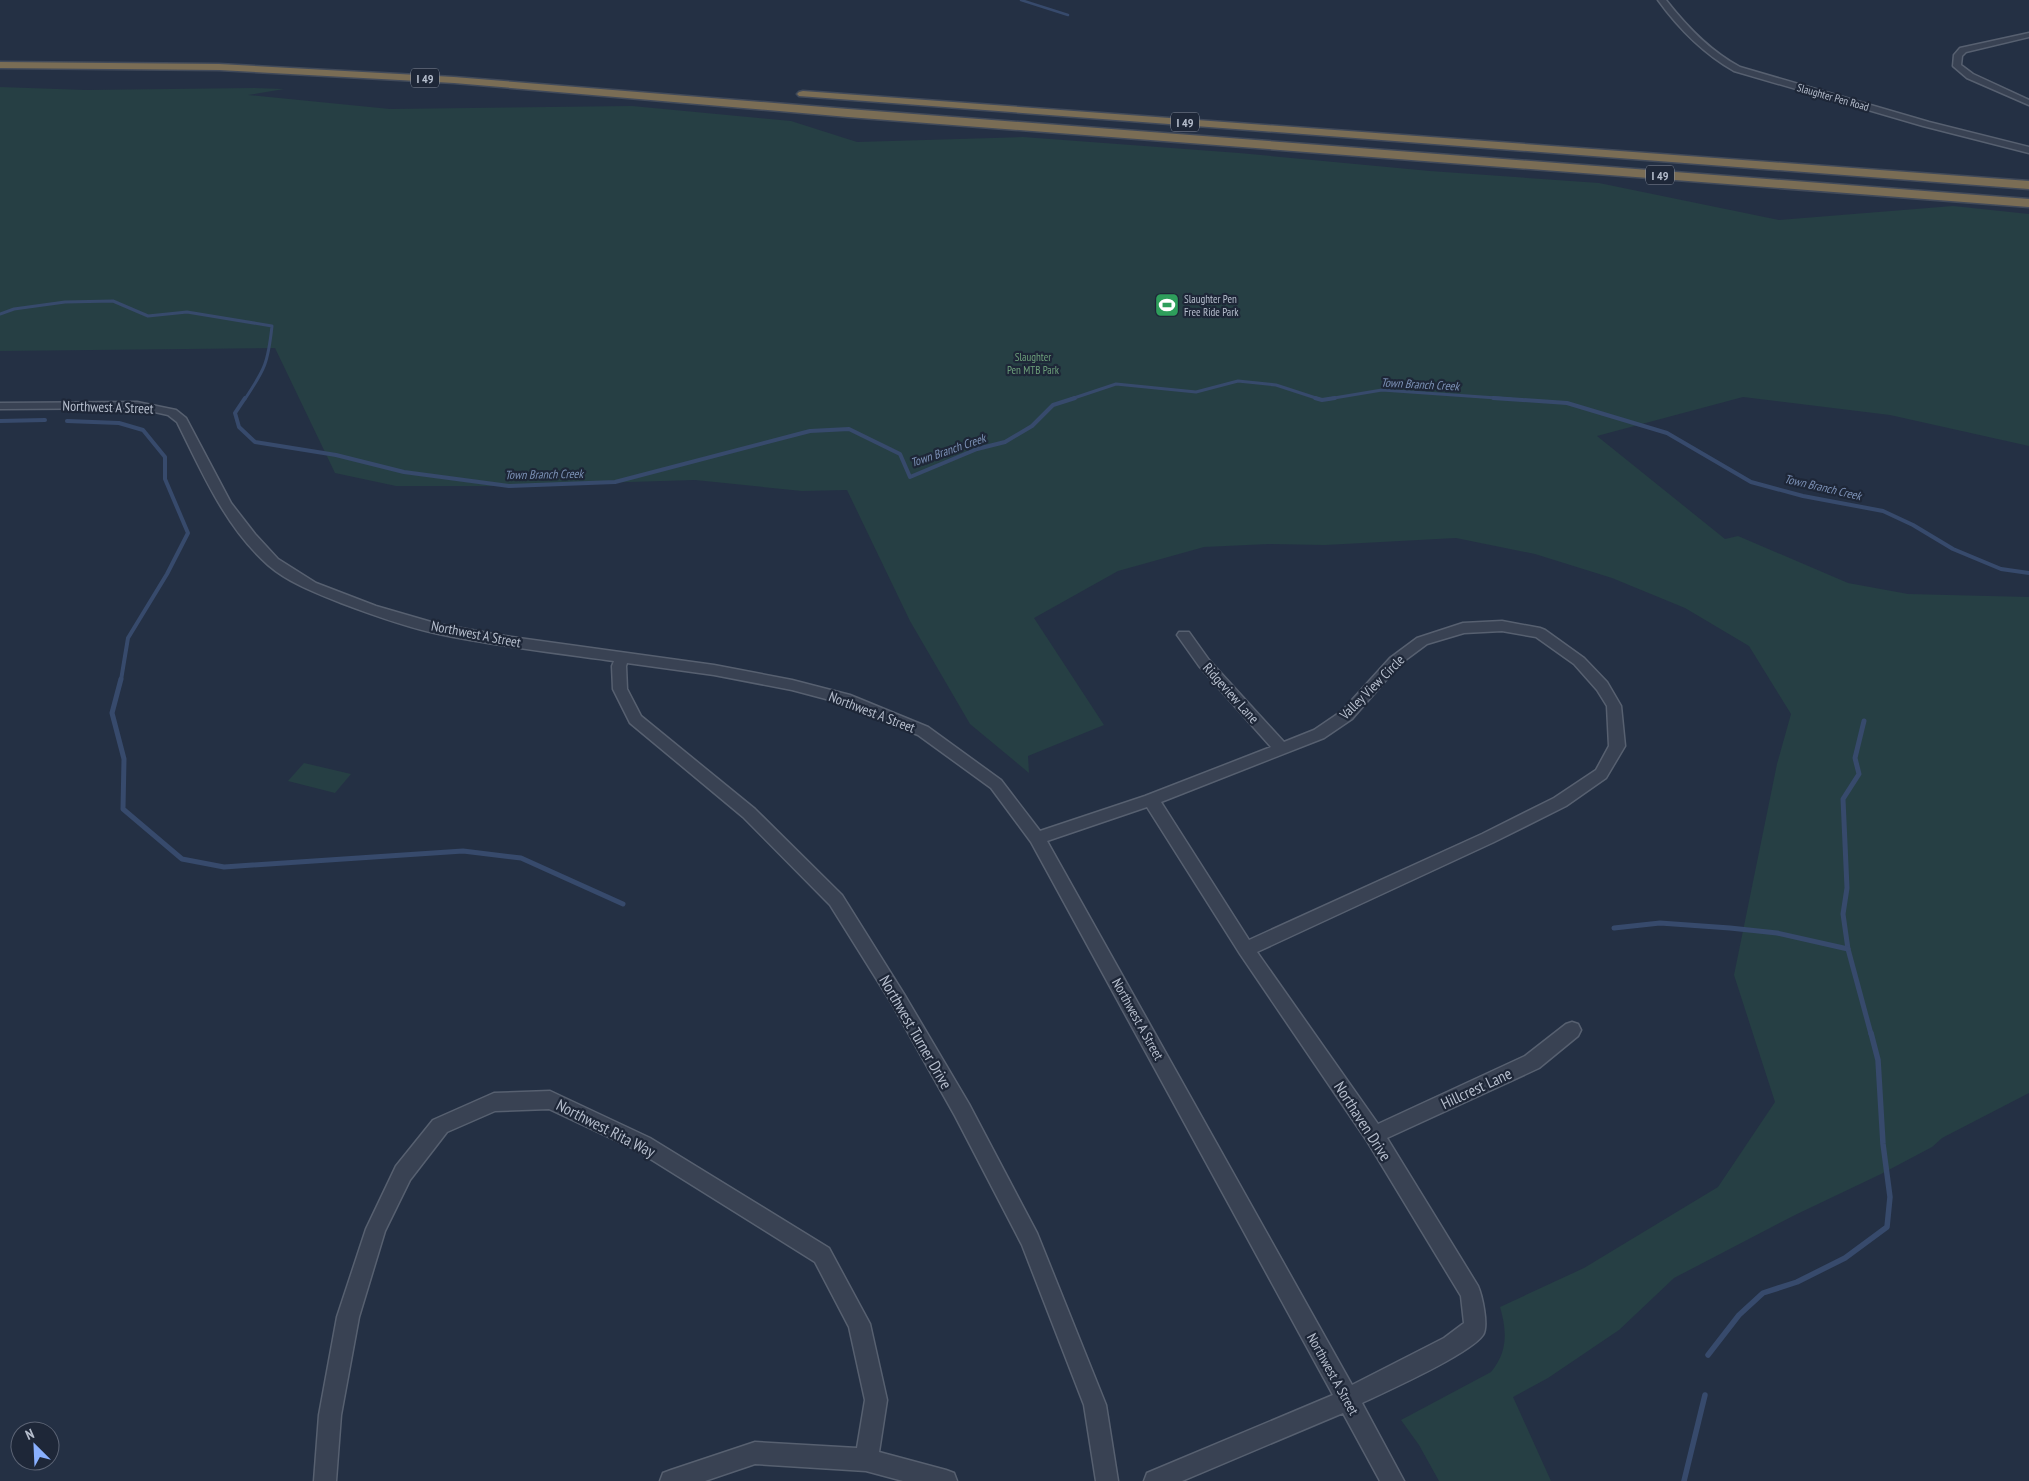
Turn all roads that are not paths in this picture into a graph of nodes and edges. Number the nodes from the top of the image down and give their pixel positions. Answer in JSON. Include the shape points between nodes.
{"nodes":[{"id":1,"x":1662,"y":0,"type":"edge"},
{"id":2,"x":2029,"y":35,"type":"edge"},
{"id":3,"x":0,"y":57,"type":"edge"},
{"id":4,"x":0,"y":65,"type":"edge"},
{"id":5,"x":608,"y":81,"type":"dead end"},
{"id":6,"x":787,"y":93,"type":"dead end"},
{"id":7,"x":2029,"y":103,"type":"edge"},
{"id":8,"x":2029,"y":150,"type":"edge"},
{"id":9,"x":2029,"y":185,"type":"edge"},
{"id":10,"x":2029,"y":203,"type":"edge"},
{"id":11,"x":0,"y":406,"type":"edge"},
{"id":12,"x":1184,"y":635,"type":"dead end"},
{"id":13,"x":623,"y":657,"type":"junction"},
{"id":14,"x":1282,"y":749,"type":"junction"},
{"id":15,"x":1151,"y":800,"type":"junction"},
{"id":16,"x":1037,"y":838,"type":"junction"},
{"id":17,"x":1246,"y":949,"type":"junction"},
{"id":18,"x":1572,"y":1030,"type":"dead end"},
{"id":19,"x":1374,"y":1135,"type":"junction"},
{"id":20,"x":1347,"y":1399,"type":"junction"},
{"id":21,"x":866,"y":1460,"type":"junction"},
{"id":22,"x":326,"y":1481,"type":"edge"},
{"id":23,"x":671,"y":1481,"type":"edge"},
{"id":24,"x":946,"y":1481,"type":"edge"},
{"id":25,"x":1107,"y":1481,"type":"edge"},
{"id":26,"x":1155,"y":1481,"type":"edge"},
{"id":27,"x":1394,"y":1481,"type":"edge"}],
"edges":[{"from":1,"to":8,"type":"street","name":"Slaughter Pen Road","via":[[1675,18],[1705,46],[1737,69]]},
{"from":2,"to":7,"type":"street","via":[[1963,50],[1958,55],[1957,66],[1970,76]]},
{"from":3,"to":5,"type":"highway","number":"I 49","via":[[275,61]]},
{"from":4,"to":10,"type":"highway","number":"I 49","via":[[219,67],[454,80]]},
{"from":6,"to":9,"type":"highway","number":"I 49"},
{"from":11,"to":13,"type":"street","name":"Northwest A Street","via":[[137,405],[172,412],[182,420],[225,504],[250,537],[273,562],[311,586],[437,629]]},
{"from":12,"to":14,"type":"street","name":"Ridgeview Lane","via":[[1204,663]]},
{"from":13,"to":16,"type":"street","name":"Northwest A Street","via":[[714,670],[845,698],[923,731],[996,784]]},
{"from":13,"to":25,"type":"street","name":"Northwest Turner Drive","via":[[619,666],[620,689],[636,719],[749,813],[836,900],[898,998],[962,1110],[1030,1240],[1094,1405]]},
{"from":14,"to":15,"type":"street","name":"Valley View Circle"},
{"from":14,"to":17,"type":"street","name":"Valley View Circle","via":[[1318,734],[1347,715],[1395,661],[1422,641],[1463,628],[1502,626],[1540,633],[1579,661],[1602,686],[1614,706],[1617,746],[1601,774],[1560,802]]},
{"from":15,"to":16,"type":"street","name":"Valley View Circle"},
{"from":15,"to":17,"type":"street","name":"Northaven Drive"},
{"from":16,"to":20,"type":"street","name":"Northwest A Street"},
{"from":17,"to":19,"type":"street","name":"Northaven Drive"},
{"from":18,"to":19,"type":"street","name":"Hillcrest Lane","via":[[1532,1062]]},
{"from":19,"to":20,"type":"street","name":"Northaven Drive","via":[[1471,1293],[1475,1328],[1452,1346]]},
{"from":20,"to":26,"type":"street"},
{"from":20,"to":27,"type":"street","name":"Northwest A Street"},
{"from":21,"to":22,"type":"street","name":"Northwest Rita Way","via":[[876,1400],[859,1324],[822,1255],[643,1144],[550,1100],[494,1102],[440,1126],[403,1173],[376,1229],[348,1316],[330,1415]]},
{"from":21,"to":23,"type":"street","via":[[755,1453]]},
{"from":21,"to":24,"type":"street"}]}
